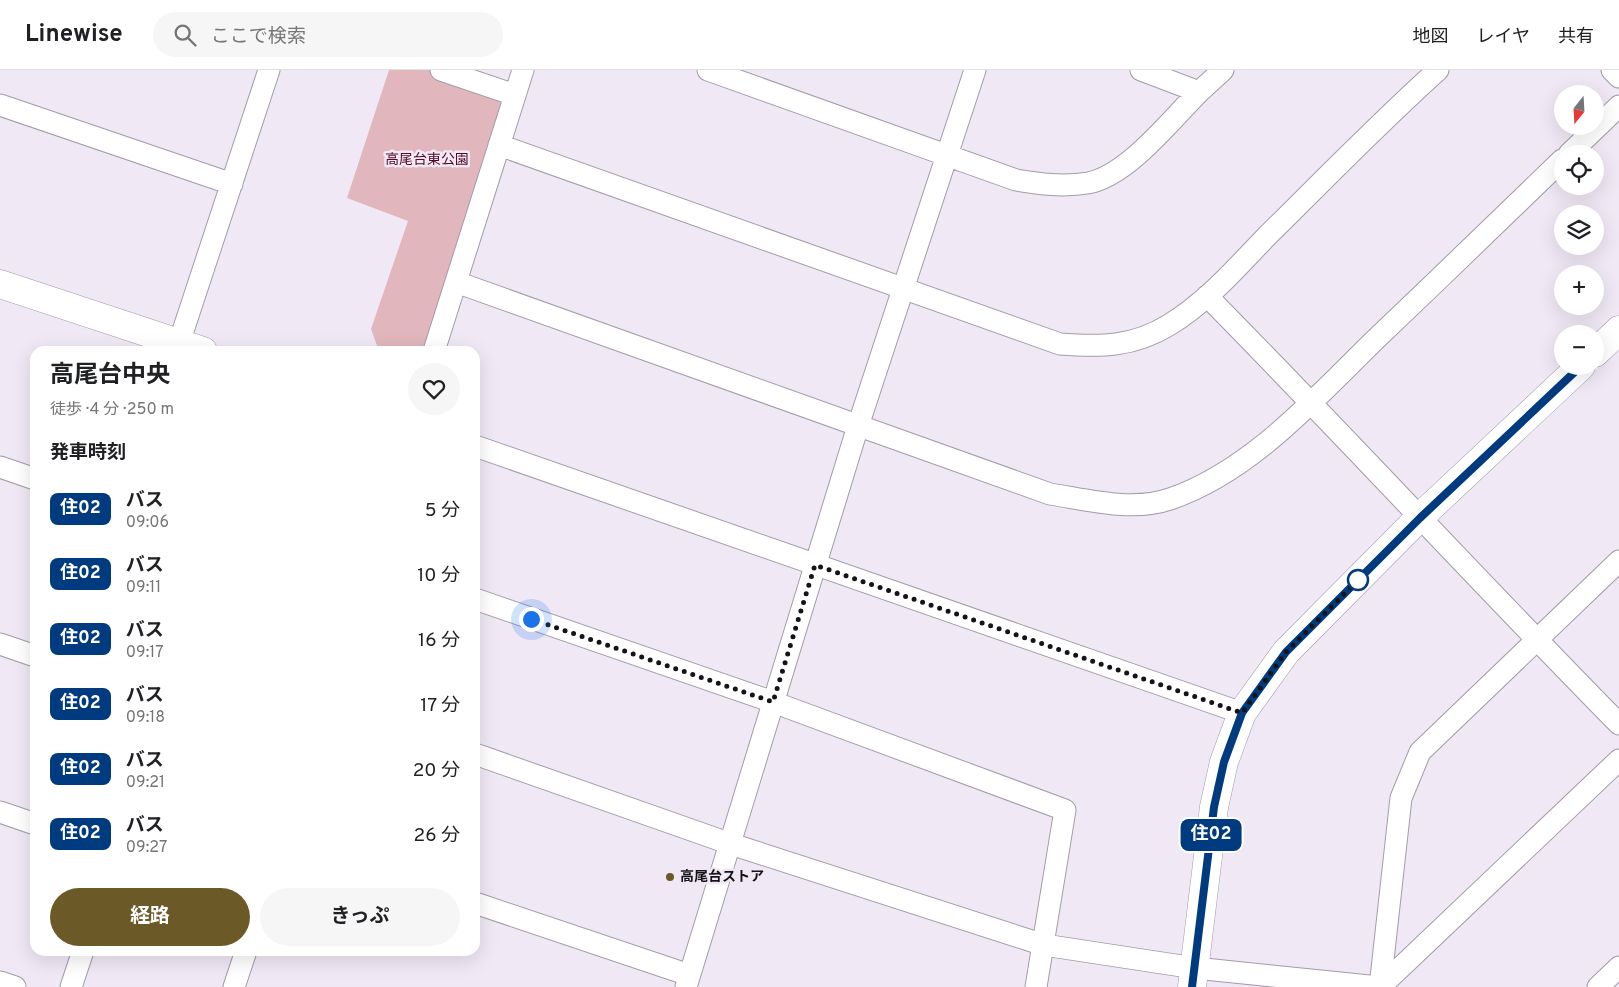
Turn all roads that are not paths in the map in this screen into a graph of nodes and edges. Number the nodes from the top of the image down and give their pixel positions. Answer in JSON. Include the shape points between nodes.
{"nodes":[{"id":1,"x":270,"y":70,"type":"edge"},
{"id":2,"x":441,"y":70,"type":"edge"},
{"id":3,"x":522,"y":70,"type":"edge"},
{"id":4,"x":708,"y":70,"type":"edge"},
{"id":5,"x":975,"y":70,"type":"edge"},
{"id":6,"x":1142,"y":70,"type":"edge"},
{"id":7,"x":1223,"y":70,"type":"edge"},
{"id":8,"x":1438,"y":70,"type":"edge"},
{"id":9,"x":1612,"y":70,"type":"edge"},
{"id":10,"x":1619,"y":77,"type":"edge"},
{"id":11,"x":1199,"y":92,"type":"junction"},
{"id":12,"x":515,"y":94,"type":"junction"},
{"id":13,"x":0,"y":105,"type":"edge"},
{"id":14,"x":1619,"y":106,"type":"edge"},
{"id":15,"x":499,"y":145,"type":"junction"},
{"id":16,"x":1578,"y":145,"type":"edge"},
{"id":17,"x":946,"y":155,"type":"junction"},
{"id":18,"x":1554,"y":168,"type":"edge"},
{"id":19,"x":232,"y":184,"type":"junction"},
{"id":20,"x":456,"y":282,"type":"junction"},
{"id":21,"x":0,"y":284,"type":"edge"},
{"id":22,"x":904,"y":288,"type":"junction"},
{"id":23,"x":1207,"y":296,"type":"junction"},
{"id":24,"x":1619,"y":330,"type":"edge"},
{"id":25,"x":1604,"y":344,"type":"edge"},
{"id":26,"x":188,"y":346,"type":"edge"},
{"id":27,"x":191,"y":346,"type":"edge"},
{"id":28,"x":436,"y":346,"type":"edge"},
{"id":29,"x":1571,"y":375,"type":"edge"},
{"id":30,"x":1311,"y":402,"type":"junction"},
{"id":31,"x":858,"y":426,"type":"junction"},
{"id":32,"x":480,"y":448,"type":"edge"},
{"id":33,"x":0,"y":467,"type":"edge"},
{"id":34,"x":30,"y":477,"type":"edge"},
{"id":35,"x":1420,"y":518,"type":"junction"},
{"id":36,"x":1619,"y":561,"type":"edge"},
{"id":37,"x":815,"y":565,"type":"junction"},
{"id":38,"x":480,"y":601,"type":"edge"},
{"id":39,"x":1537,"y":641,"type":"junction"},
{"id":40,"x":0,"y":644,"type":"edge"},
{"id":41,"x":30,"y":654,"type":"edge"},
{"id":42,"x":773,"y":702,"type":"junction"},
{"id":43,"x":1242,"y":713,"type":"junction"},
{"id":44,"x":1619,"y":724,"type":"edge"},
{"id":45,"x":480,"y":756,"type":"edge"},
{"id":46,"x":1619,"y":760,"type":"edge"},
{"id":47,"x":0,"y":812,"type":"edge"},
{"id":48,"x":30,"y":822,"type":"edge"},
{"id":49,"x":731,"y":844,"type":"junction"},
{"id":50,"x":480,"y":905,"type":"edge"},
{"id":51,"x":1044,"y":945,"type":"junction"},
{"id":52,"x":81,"y":956,"type":"edge"},
{"id":53,"x":244,"y":956,"type":"edge"},
{"id":54,"x":1619,"y":967,"type":"edge"},
{"id":55,"x":1193,"y":977,"type":"edge"},
{"id":56,"x":687,"y":981,"type":"edge"},
{"id":57,"x":0,"y":982,"type":"edge"},
{"id":58,"x":15,"y":987,"type":"edge"},
{"id":59,"x":71,"y":987,"type":"edge"},
{"id":60,"x":234,"y":987,"type":"edge"},
{"id":61,"x":1036,"y":987,"type":"edge"},
{"id":62,"x":1379,"y":987,"type":"edge"},
{"id":63,"x":1598,"y":987,"type":"edge"}],
"edges":[{"from":1,"to":19,"type":"street"},
{"from":2,"to":12,"type":"street"},
{"from":3,"to":12,"type":"street"},
{"from":4,"to":17,"type":"street"},
{"from":5,"to":17,"type":"street"},
{"from":6,"to":11,"type":"street"},
{"from":7,"to":11,"type":"street"},
{"from":8,"to":23,"type":"street"},
{"from":9,"to":10,"type":"street"},
{"from":11,"to":17,"type":"street","via":[[1134,157],[1089,183],[1051,185],[1016,180]]},
{"from":12,"to":15,"type":"street"},
{"from":13,"to":19,"type":"street"},
{"from":14,"to":16,"type":"street"},
{"from":15,"to":20,"type":"street"},
{"from":15,"to":22,"type":"street"},
{"from":17,"to":22,"type":"street"},
{"from":18,"to":30,"type":"street"},
{"from":19,"to":27,"type":"street"},
{"from":20,"to":28,"type":"street"},
{"from":20,"to":31,"type":"street"},
{"from":21,"to":26,"type":"street"},
{"from":22,"to":23,"type":"street","via":[[1060,344],[1101,347],[1132,341],[1169,325]]},
{"from":22,"to":31,"type":"street"},
{"from":23,"to":30,"type":"street"},
{"from":24,"to":25,"type":"street"},
{"from":29,"to":35,"type":"street"},
{"from":30,"to":31,"type":"street","via":[[1239,465],[1169,499],[1138,504],[1107,504],[1050,494]]},
{"from":30,"to":35,"type":"street"},
{"from":31,"to":37,"type":"street"},
{"from":32,"to":37,"type":"street"},
{"from":33,"to":34,"type":"street"},
{"from":35,"to":39,"type":"street"},
{"from":35,"to":43,"type":"street","via":[[1286,652]]},
{"from":36,"to":39,"type":"street"},
{"from":37,"to":42,"type":"street"},
{"from":37,"to":43,"type":"street"},
{"from":38,"to":42,"type":"street"},
{"from":39,"to":44,"type":"street"},
{"from":39,"to":46,"type":"street","via":[[1420,752],[1401,798],[1380,987]]},
{"from":40,"to":41,"type":"street"},
{"from":42,"to":49,"type":"street"},
{"from":42,"to":51,"type":"street","via":[[1065,810]]},
{"from":43,"to":55,"type":"street","via":[[1224,762],[1214,807]]},
{"from":45,"to":49,"type":"street"},
{"from":47,"to":48,"type":"street"},
{"from":49,"to":51,"type":"street"},
{"from":49,"to":56,"type":"street"},
{"from":50,"to":56,"type":"street"},
{"from":51,"to":55,"type":"street"},
{"from":51,"to":61,"type":"street"},
{"from":52,"to":59,"type":"street"},
{"from":53,"to":60,"type":"street"},
{"from":54,"to":63,"type":"street"},
{"from":55,"to":62,"type":"street"},
{"from":57,"to":58,"type":"street"}]}
